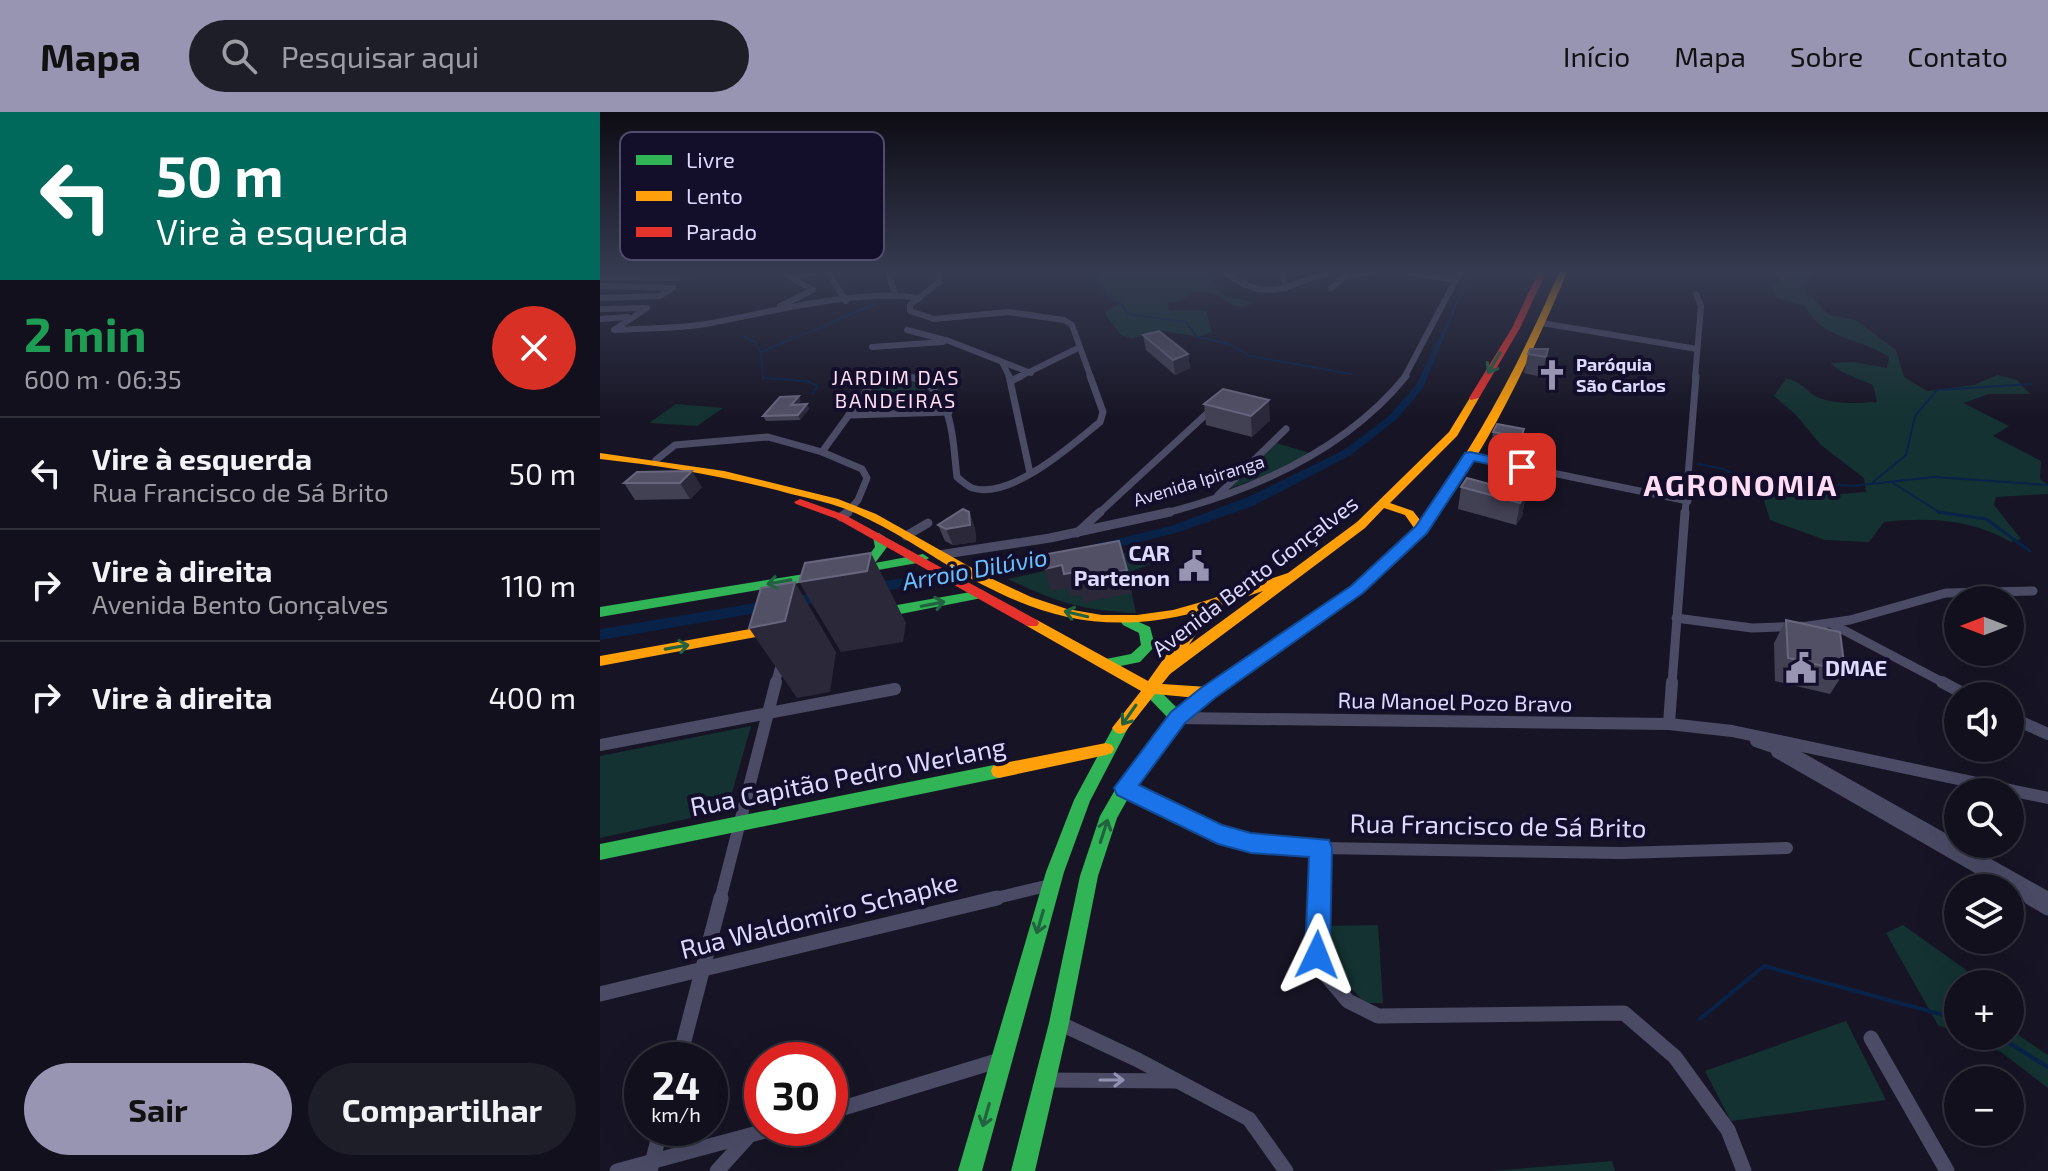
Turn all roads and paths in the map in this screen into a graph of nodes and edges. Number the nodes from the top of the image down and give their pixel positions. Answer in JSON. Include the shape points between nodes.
{"nodes":[{"id":1,"x":630,"y":319,"type":"edge"},
{"id":2,"x":730,"y":319,"type":"edge"},
{"id":3,"x":923,"y":319,"type":"edge"},
{"id":4,"x":1060,"y":319,"type":"edge"},
{"id":5,"x":1433,"y":319,"type":"edge"},
{"id":6,"x":1520,"y":319,"type":"edge"},
{"id":7,"x":1543,"y":319,"type":"edge"},
{"id":8,"x":1700,"y":319,"type":"edge"},
{"id":9,"x":1542,"y":323,"type":"junction"},
{"id":10,"x":949,"y":341,"type":"junction"},
{"id":11,"x":872,"y":347,"type":"dead end"},
{"id":12,"x":1080,"y":347,"type":"junction"},
{"id":13,"x":1697,"y":349,"type":"junction"},
{"id":14,"x":1002,"y":362,"type":"junction"},
{"id":15,"x":1031,"y":373,"type":"junction"},
{"id":16,"x":835,"y":375,"type":"dead end"},
{"id":17,"x":878,"y":375,"type":"junction"},
{"id":18,"x":1011,"y":381,"type":"junction"},
{"id":19,"x":1223,"y":399,"type":"edge"},
{"id":20,"x":949,"y":412,"type":"junction"},
{"id":21,"x":849,"y":415,"type":"junction"},
{"id":22,"x":1286,"y":429,"type":"dead end"},
{"id":23,"x":822,"y":452,"type":"junction"},
{"id":24,"x":600,"y":456,"type":"edge"},
{"id":25,"x":1470,"y":456,"type":"junction"},
{"id":26,"x":656,"y":460,"type":"junction"},
{"id":27,"x":600,"y":463,"type":"edge"},
{"id":28,"x":1030,"y":473,"type":"junction"},
{"id":29,"x":1216,"y":497,"type":"junction"},
{"id":30,"x":1688,"y":501,"type":"junction"},
{"id":31,"x":1383,"y":504,"type":"junction"},
{"id":32,"x":847,"y":513,"type":"junction"},
{"id":33,"x":928,"y":523,"type":"dead end"},
{"id":34,"x":1421,"y":530,"type":"junction"},
{"id":35,"x":1075,"y":535,"type":"junction"},
{"id":36,"x":906,"y":536,"type":"junction"},
{"id":37,"x":879,"y":537,"type":"junction"},
{"id":38,"x":994,"y":548,"type":"junction"},
{"id":39,"x":931,"y":560,"type":"junction"},
{"id":40,"x":961,"y":571,"type":"junction"},
{"id":41,"x":840,"y":572,"type":"junction"},
{"id":42,"x":1299,"y":573,"type":"junction"},
{"id":43,"x":984,"y":587,"type":"junction"},
{"id":44,"x":2033,"y":591,"type":"dead end"},
{"id":45,"x":1208,"y":606,"type":"junction"},
{"id":46,"x":600,"y":612,"type":"edge"},
{"id":47,"x":864,"y":615,"type":"dead end"},
{"id":48,"x":1676,"y":618,"type":"junction"},
{"id":49,"x":1127,"y":622,"type":"junction"},
{"id":50,"x":1832,"y":624,"type":"junction"},
{"id":51,"x":791,"y":627,"type":"edge"},
{"id":52,"x":785,"y":649,"type":"edge"},
{"id":53,"x":600,"y":661,"type":"edge"},
{"id":54,"x":1106,"y":664,"type":"junction"},
{"id":55,"x":1165,"y":670,"type":"junction"},
{"id":56,"x":1944,"y":683,"type":"edge"},
{"id":57,"x":1148,"y":688,"type":"junction"},
{"id":58,"x":895,"y":689,"type":"dead end"},
{"id":59,"x":1208,"y":693,"type":"junction"},
{"id":60,"x":768,"y":714,"type":"junction"},
{"id":61,"x":1178,"y":718,"type":"junction"},
{"id":62,"x":2024,"y":723,"type":"edge"},
{"id":63,"x":1669,"y":724,"type":"junction"},
{"id":64,"x":1732,"y":731,"type":"junction"},
{"id":65,"x":2048,"y":734,"type":"edge"},
{"id":66,"x":600,"y":745,"type":"edge"},
{"id":67,"x":1769,"y":746,"type":"junction"},
{"id":68,"x":1106,"y":749,"type":"junction"},
{"id":69,"x":1125,"y":788,"type":"junction"},
{"id":70,"x":2048,"y":798,"type":"edge"},
{"id":71,"x":741,"y":822,"type":"junction"},
{"id":72,"x":1320,"y":848,"type":"junction"},
{"id":73,"x":1787,"y":848,"type":"dead end"},
{"id":74,"x":600,"y":852,"type":"edge"},
{"id":75,"x":1050,"y":885,"type":"junction"},
{"id":76,"x":2048,"y":898,"type":"edge"},
{"id":77,"x":2048,"y":908,"type":"edge"},
{"id":78,"x":703,"y":968,"type":"junction"},
{"id":79,"x":600,"y":994,"type":"edge"},
{"id":80,"x":1059,"y":1023,"type":"junction"},
{"id":81,"x":1871,"y":1038,"type":"dead end"},
{"id":82,"x":684,"y":1042,"type":"edge"},
{"id":83,"x":1002,"y":1059,"type":"junction"},
{"id":84,"x":1045,"y":1080,"type":"junction"},
{"id":85,"x":1179,"y":1081,"type":"junction"},
{"id":86,"x":848,"y":1106,"type":"edge"},
{"id":87,"x":744,"y":1138,"type":"edge"},
{"id":88,"x":744,"y":1141,"type":"edge"},
{"id":89,"x":657,"y":1146,"type":"edge"},
{"id":90,"x":652,"y":1166,"type":"edge"},
{"id":91,"x":617,"y":1171,"type":"edge"},
{"id":92,"x":717,"y":1171,"type":"edge"},
{"id":93,"x":970,"y":1171,"type":"edge"},
{"id":94,"x":1023,"y":1171,"type":"edge"},
{"id":95,"x":1286,"y":1171,"type":"edge"},
{"id":96,"x":1744,"y":1171,"type":"edge"},
{"id":97,"x":1947,"y":1171,"type":"edge"}],
"edges":[{"from":1,"to":2,"type":"street","via":[[614,330]]},
{"from":3,"to":10,"type":"street","via":[[907,330]]},
{"from":4,"to":12,"type":"street","via":[[1075,329]]},
{"from":5,"to":29,"type":"street","name":"Avenida Ipiranga","via":[[1415,363],[1378,407],[1290,468]]},
{"from":6,"to":31,"type":"main road","name":"Avenida Bento Gonçalves","one_way":true,"via":[[1453,434]]},
{"from":7,"to":9,"type":"main road"},
{"from":8,"to":13,"type":"street"},
{"from":9,"to":13,"type":"street"},
{"from":9,"to":25,"type":"main road"},
{"from":10,"to":11,"type":"street"},
{"from":10,"to":14,"type":"street"},
{"from":12,"to":15,"type":"street"},
{"from":12,"to":28,"type":"street","via":[[1103,417]]},
{"from":13,"to":30,"type":"street"},
{"from":14,"to":15,"type":"street"},
{"from":14,"to":18,"type":"street"},
{"from":15,"to":18,"type":"street"},
{"from":16,"to":17,"type":"street"},
{"from":17,"to":20,"type":"street","via":[[929,380]]},
{"from":17,"to":21,"type":"street"},
{"from":18,"to":28,"type":"street"},
{"from":19,"to":35,"type":"street"},
{"from":20,"to":21,"type":"street"},
{"from":20,"to":28,"type":"street","via":[[957,477],[963,485],[980,491],[1008,486]]},
{"from":21,"to":23,"type":"street"},
{"from":22,"to":29,"type":"street"},
{"from":23,"to":26,"type":"street","via":[[783,439],[746,438],[675,445]]},
{"from":23,"to":32,"type":"street","via":[[862,469],[867,478]]},
{"from":24,"to":26,"type":"main road"},
{"from":25,"to":30,"type":"street"},
{"from":25,"to":34,"type":"main road"},
{"from":26,"to":32,"type":"main road","via":[[754,479]]},
{"from":27,"to":32,"type":"main road","via":[[681,470]]},
{"from":29,"to":35,"type":"street","name":"Avenida Ipiranga"},
{"from":30,"to":48,"type":"street"},
{"from":31,"to":34,"type":"main road","via":[[1409,513]]},
{"from":31,"to":42,"type":"main road","name":"Avenida Bento Gonçalves"},
{"from":32,"to":36,"type":"main road"},
{"from":32,"to":37,"type":"main road"},
{"from":33,"to":36,"type":"street"},
{"from":34,"to":59,"type":"main road","via":[[1357,590]]},
{"from":35,"to":38,"type":"street","name":"Avenida Ipiranga"},
{"from":36,"to":39,"type":"main road"},
{"from":37,"to":39,"type":"main road"},
{"from":37,"to":41,"type":"main road","via":[[881,547],[873,558]]},
{"from":38,"to":39,"type":"street","name":"Avenida Ipiranga"},
{"from":38,"to":40,"type":"street","name":"Avenida Ipiranga"},
{"from":39,"to":40,"type":"main road"},
{"from":39,"to":41,"type":"main road","name":"Avenida Ipiranga"},
{"from":40,"to":43,"type":"main road"},
{"from":41,"to":46,"type":"main road","name":"Avenida Ipiranga","one_way":true},
{"from":42,"to":45,"type":"main road"},
{"from":42,"to":55,"type":"main road","name":"Avenida Bento Gonçalves"},
{"from":47,"to":43,"type":"main road","one_way":true},
{"from":49,"to":43,"type":"main road","one_way":true,"via":[[1086,617]]},
{"from":43,"to":54,"type":"main road"},
{"from":44,"to":50,"type":"street","via":[[1972,590]]},
{"from":45,"to":49,"type":"main road"},
{"from":45,"to":55,"type":"main road"},
{"from":48,"to":50,"type":"street","via":[[1734,629]]},
{"from":48,"to":63,"type":"street"},
{"from":49,"to":54,"type":"main road","via":[[1145,630],[1145,652],[1130,661]]},
{"from":50,"to":56,"type":"street"},
{"from":53,"to":51,"type":"main road","one_way":true},
{"from":52,"to":60,"type":"street"},
{"from":54,"to":57,"type":"main road"},
{"from":55,"to":57,"type":"main road","name":"Avenida Bento Gonçalves"},
{"from":57,"to":59,"type":"main road"},
{"from":57,"to":61,"type":"main road"},
{"from":57,"to":68,"type":"main road","name":"Avenida Bento Gonçalves","one_way":true},
{"from":58,"to":60,"type":"street"},
{"from":59,"to":61,"type":"main road"},
{"from":60,"to":66,"type":"street"},
{"from":60,"to":71,"type":"street"},
{"from":61,"to":63,"type":"street","name":"Rua Manoel Pozo Bravo"},
{"from":61,"to":69,"type":"main road"},
{"from":62,"to":65,"type":"street"},
{"from":63,"to":64,"type":"street","name":"Rua Manoel Pozo Bravo"},
{"from":64,"to":67,"type":"street"},
{"from":64,"to":70,"type":"street"},
{"from":67,"to":76,"type":"street","via":[[1793,754]]},
{"from":67,"to":77,"type":"street"},
{"from":68,"to":71,"type":"main road","name":"Rua Capitão Pedro Werlang"},
{"from":68,"to":75,"type":"main road","name":"Avenida Bento Gonçalves","via":[[1082,794]]},
{"from":69,"to":72,"type":"street","name":"Rua Francisco de Sá Brito","via":[[1218,834],[1251,843]]},
{"from":80,"to":69,"type":"main road","one_way":true,"via":[[1089,876],[1109,816]]},
{"from":71,"to":74,"type":"main road","name":"Rua Capitão Pedro Werlang"},
{"from":71,"to":78,"type":"street"},
{"from":72,"to":73,"type":"street","name":"Rua Francisco de Sá Brito","via":[[1621,853]]},
{"from":72,"to":96,"type":"street","via":[[1319,967],[1348,1001],[1378,1016],[1624,1013],[1675,1057],[1728,1130]]},
{"from":75,"to":78,"type":"street","name":"Rua Waldomiro Schapke"},
{"from":75,"to":83,"type":"main road","name":"Avenida Bento Gonçalves","one_way":true},
{"from":78,"to":79,"type":"street","name":"Rua Waldomiro Schapke"},
{"from":78,"to":82,"type":"street"},
{"from":80,"to":84,"type":"main road"},
{"from":80,"to":85,"type":"street"},
{"from":81,"to":97,"type":"street"},
{"from":83,"to":86,"type":"street"},
{"from":83,"to":93,"type":"main road","name":"Avenida Bento Gonçalves","one_way":true},
{"from":84,"to":85,"type":"street","one_way":true},
{"from":84,"to":94,"type":"main road"},
{"from":85,"to":95,"type":"street","via":[[1249,1119]]},
{"from":87,"to":90,"type":"street"},
{"from":88,"to":92,"type":"street"},
{"from":89,"to":90,"type":"street"},
{"from":90,"to":91,"type":"street"}]}
